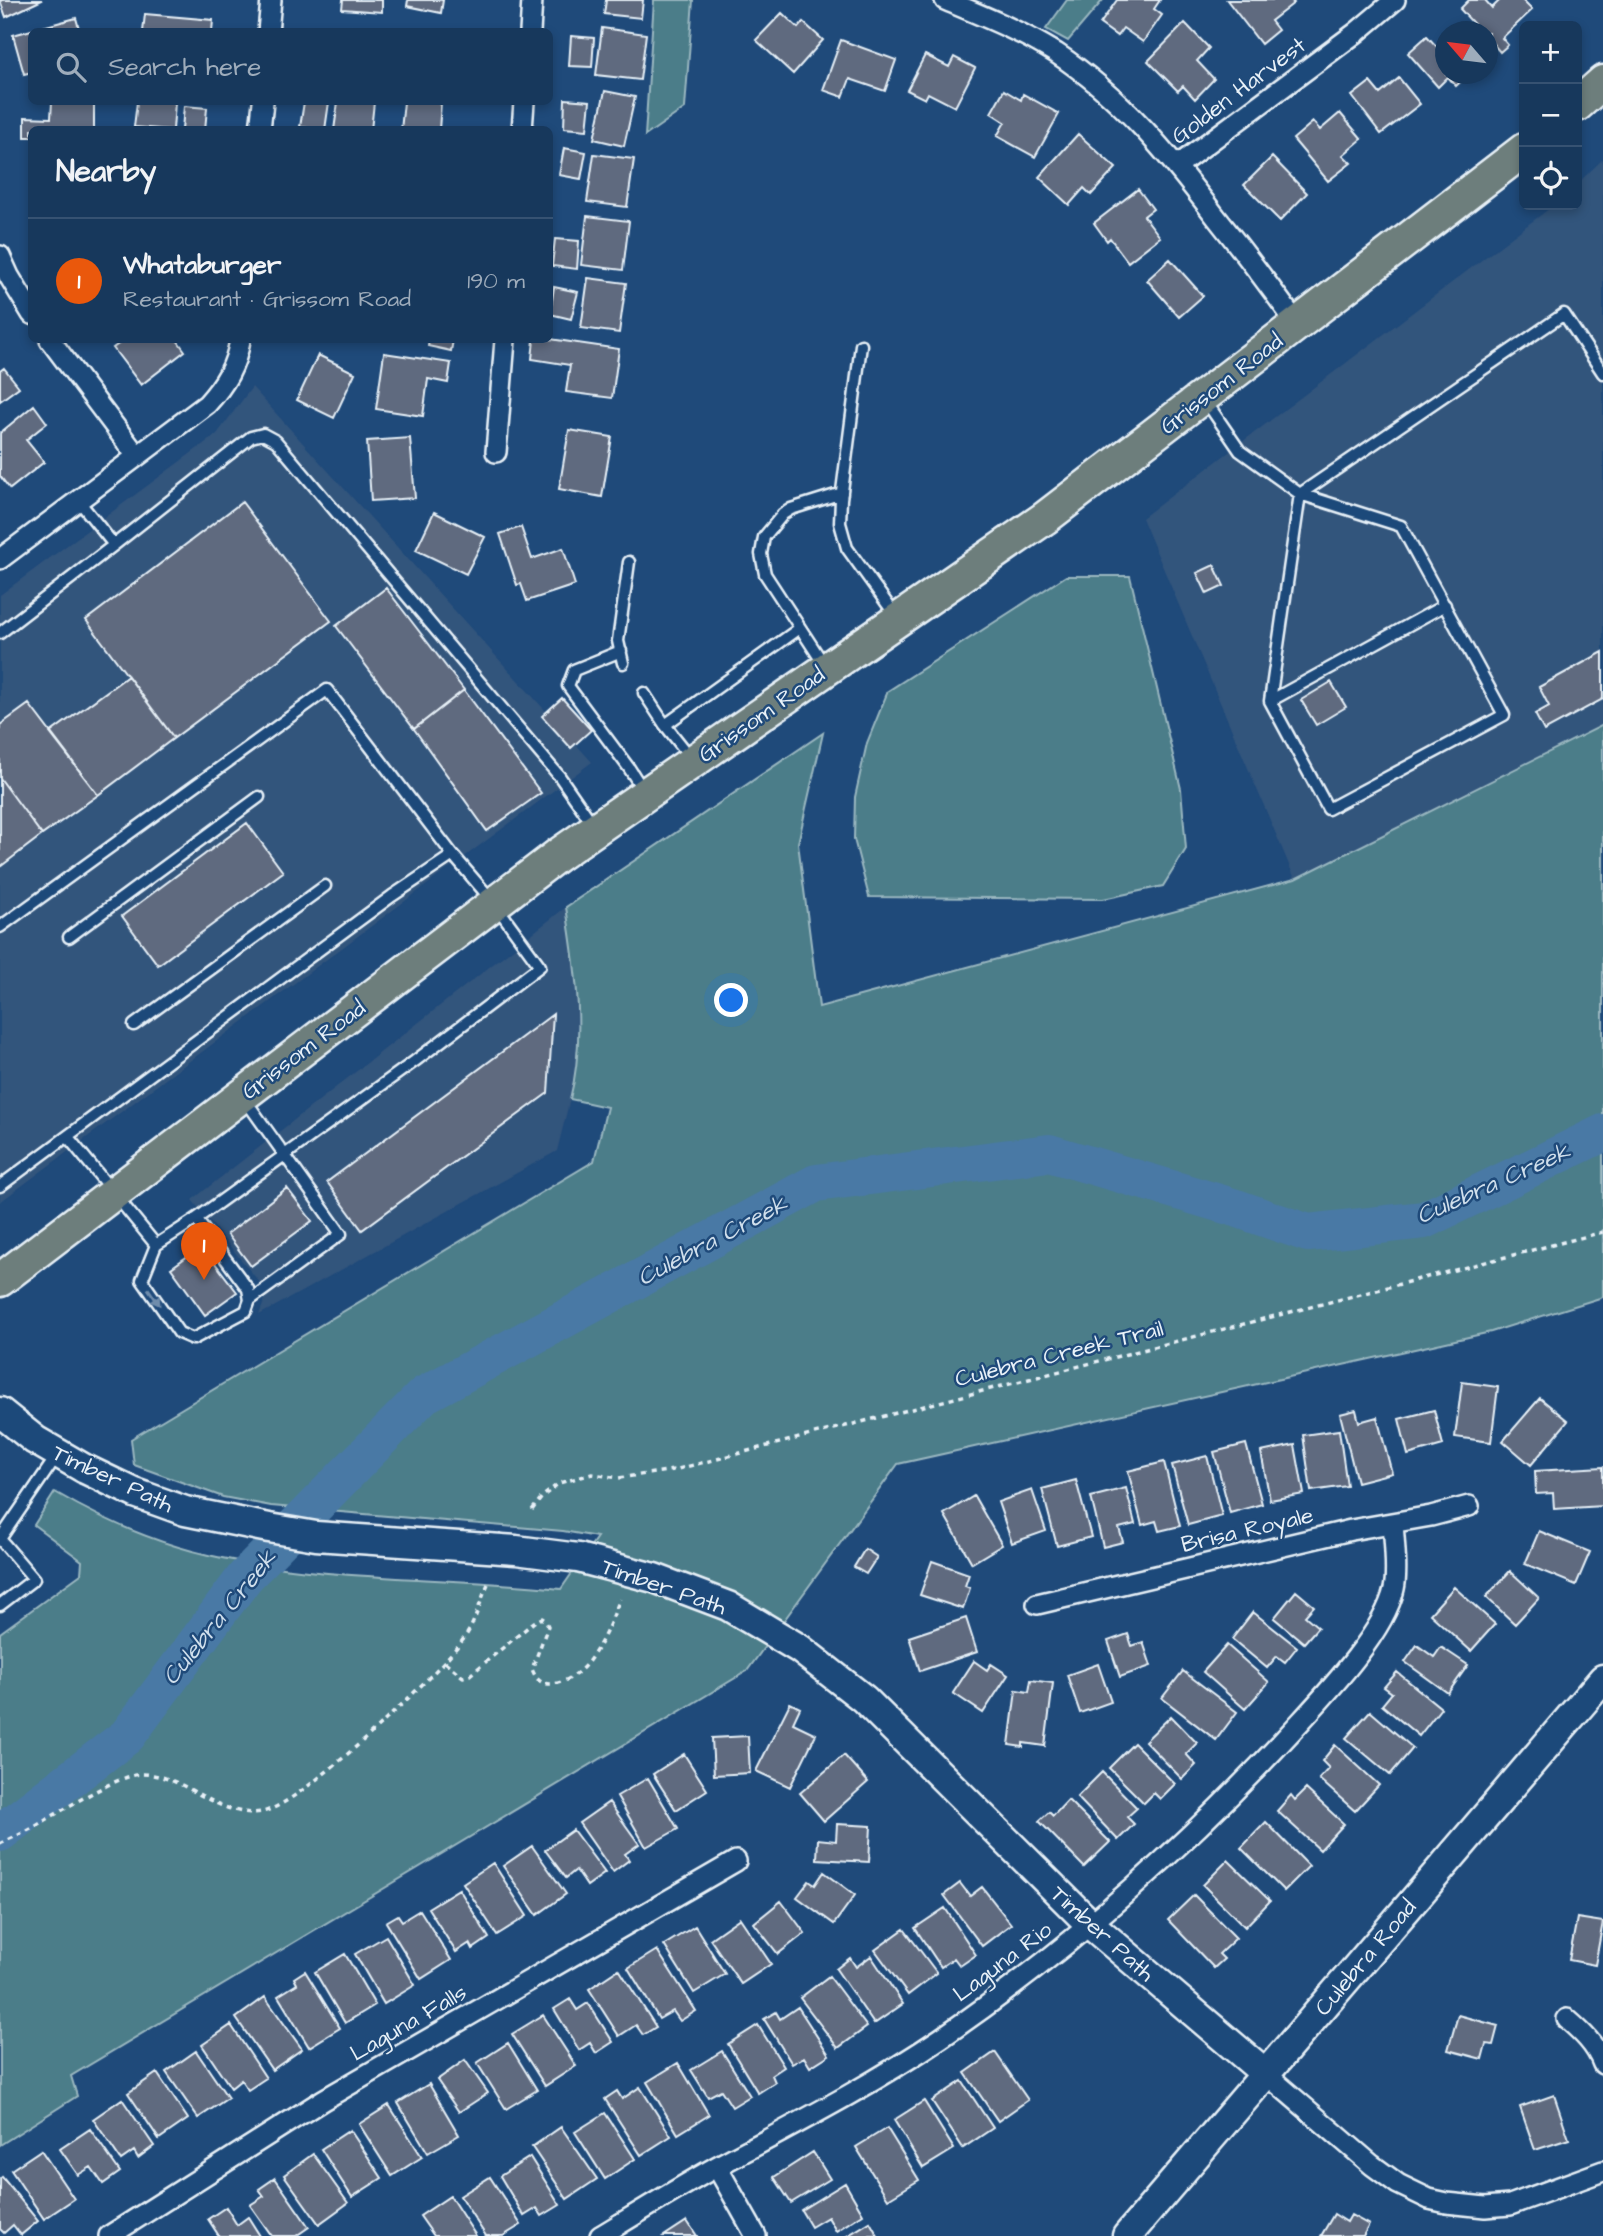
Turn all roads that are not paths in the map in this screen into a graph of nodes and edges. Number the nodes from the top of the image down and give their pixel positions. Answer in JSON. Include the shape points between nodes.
{"nodes":[{"id":1,"x":271,"y":0,"type":"edge"},
{"id":2,"x":533,"y":0,"type":"edge"},
{"id":3,"x":945,"y":0,"type":"edge"},
{"id":4,"x":1395,"y":0,"type":"edge"},
{"id":5,"x":268,"y":28,"type":"edge"},
{"id":6,"x":530,"y":28,"type":"edge"},
{"id":7,"x":1603,"y":82,"type":"edge"},
{"id":8,"x":1582,"y":101,"type":"edge"},
{"id":9,"x":263,"y":105,"type":"edge"},
{"id":10,"x":524,"y":105,"type":"edge"},
{"id":11,"x":260,"y":126,"type":"edge"},
{"id":12,"x":522,"y":126,"type":"edge"},
{"id":13,"x":1519,"y":154,"type":"edge"},
{"id":14,"x":1177,"y":166,"type":"junction"},
{"id":15,"x":0,"y":256,"type":"edge"},
{"id":16,"x":28,"y":307,"type":"edge"},
{"id":17,"x":1297,"y":324,"type":"junction"},
{"id":18,"x":52,"y":343,"type":"edge"},
{"id":19,"x":240,"y":343,"type":"edge"},
{"id":20,"x":505,"y":343,"type":"edge"},
{"id":21,"x":861,"y":345,"type":"dead end"},
{"id":22,"x":1603,"y":373,"type":"edge"},
{"id":23,"x":1202,"y":397,"type":"junction"},
{"id":24,"x":496,"y":452,"type":"dead end"},
{"id":25,"x":137,"y":456,"type":"junction"},
{"id":26,"x":842,"y":493,"type":"junction"},
{"id":27,"x":1300,"y":494,"type":"junction"},
{"id":28,"x":78,"y":500,"type":"junction"},
{"id":29,"x":114,"y":545,"type":"junction"},
{"id":30,"x":0,"y":559,"type":"edge"},
{"id":31,"x":629,"y":562,"type":"dead end"},
{"id":32,"x":1445,"y":605,"type":"junction"},
{"id":33,"x":898,"y":620,"type":"junction"},
{"id":34,"x":800,"y":628,"type":"junction"},
{"id":35,"x":0,"y":633,"type":"edge"},
{"id":36,"x":621,"y":651,"type":"junction"},
{"id":37,"x":623,"y":663,"type":"dead end"},
{"id":38,"x":827,"y":669,"type":"junction"},
{"id":39,"x":644,"y":693,"type":"dead end"},
{"id":40,"x":1270,"y":701,"type":"junction"},
{"id":41,"x":665,"y":724,"type":"junction"},
{"id":42,"x":694,"y":761,"type":"junction"},
{"id":43,"x":646,"y":794,"type":"junction"},
{"id":44,"x":259,"y":797,"type":"dead end"},
{"id":45,"x":596,"y":829,"type":"junction"},
{"id":46,"x":453,"y":855,"type":"junction"},
{"id":47,"x":325,"y":886,"type":"dead end"},
{"id":48,"x":495,"y":904,"type":"junction"},
{"id":49,"x":0,"y":927,"type":"edge"},
{"id":50,"x":69,"y":937,"type":"dead end"},
{"id":51,"x":134,"y":1026,"type":"dead end"},
{"id":52,"x":242,"y":1095,"type":"junction"},
{"id":53,"x":68,"y":1136,"type":"junction"},
{"id":54,"x":284,"y":1156,"type":"junction"},
{"id":55,"x":0,"y":1186,"type":"edge"},
{"id":56,"x":115,"y":1195,"type":"junction"},
{"id":57,"x":196,"y":1219,"type":"junction"},
{"id":58,"x":156,"y":1244,"type":"junction"},
{"id":59,"x":0,"y":1280,"type":"edge"},
{"id":60,"x":250,"y":1300,"type":"junction"},
{"id":61,"x":0,"y":1412,"type":"edge"},
{"id":62,"x":59,"y":1454,"type":"junction"},
{"id":63,"x":1469,"y":1506,"type":"dead end"},
{"id":64,"x":1393,"y":1522,"type":"junction"},
{"id":65,"x":0,"y":1539,"type":"edge"},
{"id":66,"x":1037,"y":1604,"type":"dead end"},
{"id":67,"x":0,"y":1605,"type":"edge"},
{"id":68,"x":1603,"y":1678,"type":"edge"},
{"id":69,"x":736,"y":1861,"type":"dead end"},
{"id":70,"x":1090,"y":1924,"type":"junction"},
{"id":71,"x":1567,"y":2019,"type":"dead end"},
{"id":72,"x":1603,"y":2064,"type":"edge"},
{"id":73,"x":1266,"y":2074,"type":"junction"},
{"id":74,"x":717,"y":2167,"type":"junction"},
{"id":75,"x":1603,"y":2171,"type":"edge"},
{"id":76,"x":121,"y":2233,"type":"edge"},
{"id":77,"x":600,"y":2236,"type":"edge"},
{"id":78,"x":756,"y":2236,"type":"edge"},
{"id":79,"x":1127,"y":2236,"type":"edge"}],
"edges":[{"from":1,"to":5,"type":"street"},
{"from":2,"to":6,"type":"street"},
{"from":3,"to":14,"type":"street","via":[[1016,30],[1056,53],[1094,81]]},
{"from":4,"to":14,"type":"street","name":"Golden Harvest"},
{"from":7,"to":8,"type":"main road"},
{"from":9,"to":11,"type":"street"},
{"from":10,"to":12,"type":"street"},
{"from":13,"to":17,"type":"main road","name":"Grissom Road"},
{"from":14,"to":17,"type":"street"},
{"from":15,"to":16,"type":"street"},
{"from":17,"to":23,"type":"main road","name":"Grissom Road"},
{"from":18,"to":25,"type":"street"},
{"from":19,"to":25,"type":"street","via":[[237,360],[207,404]]},
{"from":20,"to":24,"type":"street"},
{"from":21,"to":26,"type":"lane"},
{"from":22,"to":27,"type":"lane","via":[[1564,314]]},
{"from":23,"to":27,"type":"lane","via":[[1240,451]]},
{"from":23,"to":33,"type":"main road","name":"Grissom Road","via":[[1045,518]]},
{"from":25,"to":28,"type":"street"},
{"from":26,"to":33,"type":"lane","via":[[840,523],[847,548]]},
{"from":26,"to":34,"type":"lane","via":[[791,509],[764,537],[765,575]]},
{"from":27,"to":32,"type":"lane","via":[[1401,526]]},
{"from":27,"to":40,"type":"lane"},
{"from":28,"to":29,"type":"lane"},
{"from":28,"to":30,"type":"street"},
{"from":29,"to":35,"type":"lane"},
{"from":29,"to":45,"type":"lane","via":[[251,437],[263,434],[276,441],[560,776]]},
{"from":31,"to":36,"type":"lane","via":[[618,641]]},
{"from":32,"to":40,"type":"lane"},
{"from":32,"to":40,"type":"lane","via":[[1504,715],[1328,809]]},
{"from":33,"to":38,"type":"main road","name":"Grissom Road"},
{"from":34,"to":38,"type":"lane"},
{"from":34,"to":41,"type":"lane"},
{"from":36,"to":37,"type":"lane"},
{"from":36,"to":43,"type":"lane","via":[[574,670],[568,686]]},
{"from":38,"to":42,"type":"main road","name":"Grissom Road"},
{"from":39,"to":41,"type":"lane"},
{"from":41,"to":42,"type":"lane"},
{"from":42,"to":43,"type":"main road","name":"Grissom Road"},
{"from":43,"to":45,"type":"main road","name":"Grissom Road"},
{"from":44,"to":50,"type":"lane"},
{"from":45,"to":48,"type":"main road","name":"Grissom Road"},
{"from":46,"to":48,"type":"lane"},
{"from":46,"to":49,"type":"lane","via":[[327,690]]},
{"from":46,"to":53,"type":"lane"},
{"from":47,"to":51,"type":"lane"},
{"from":48,"to":52,"type":"main road","name":"Grissom Road"},
{"from":48,"to":54,"type":"lane","via":[[540,965]]},
{"from":52,"to":54,"type":"lane"},
{"from":52,"to":56,"type":"main road","name":"Grissom Road"},
{"from":53,"to":55,"type":"lane"},
{"from":53,"to":56,"type":"lane"},
{"from":54,"to":57,"type":"lane"},
{"from":54,"to":60,"type":"lane","via":[[341,1234]]},
{"from":56,"to":58,"type":"lane"},
{"from":56,"to":59,"type":"main road","name":"Grissom Road"},
{"from":57,"to":58,"type":"lane"},
{"from":57,"to":60,"type":"lane","via":[[248,1289]]},
{"from":58,"to":60,"type":"lane","one_way":true,"via":[[142,1280],[179,1333],[193,1339],[246,1311]]},
{"from":61,"to":62,"type":"street","name":"Timber Path"},
{"from":62,"to":65,"type":"lane"},
{"from":62,"to":70,"type":"street","name":"Timber Path","bridge":true,"via":[[135,1493],[185,1511],[316,1536],[578,1558],[654,1578],[728,1606],[800,1649],[864,1699]]},
{"from":63,"to":64,"type":"street","name":"Brisa Royale"},
{"from":64,"to":66,"type":"street","name":"Brisa Royale"},
{"from":64,"to":70,"type":"street","name":"Laguna Rio","via":[[1395,1588],[1382,1623],[1249,1777],[1172,1853]]},
{"from":65,"to":67,"type":"lane","via":[[34,1580]]},
{"from":68,"to":73,"type":"street","name":"Culebra Road"},
{"from":69,"to":76,"type":"street","name":"Laguna Falls","via":[[323,2100]]},
{"from":70,"to":73,"type":"street","name":"Timber Path"},
{"from":70,"to":74,"type":"street","name":"Laguna Rio","via":[[940,2039]]},
{"from":71,"to":72,"type":"street","via":[[1586,2035]]},
{"from":73,"to":75,"type":"street","via":[[1372,2165],[1429,2199],[1485,2207],[1510,2205]]},
{"from":73,"to":79,"type":"street","name":"Culebra Road"},
{"from":74,"to":77,"type":"street","name":"Laguna Rio"},
{"from":74,"to":78,"type":"street"}]}
